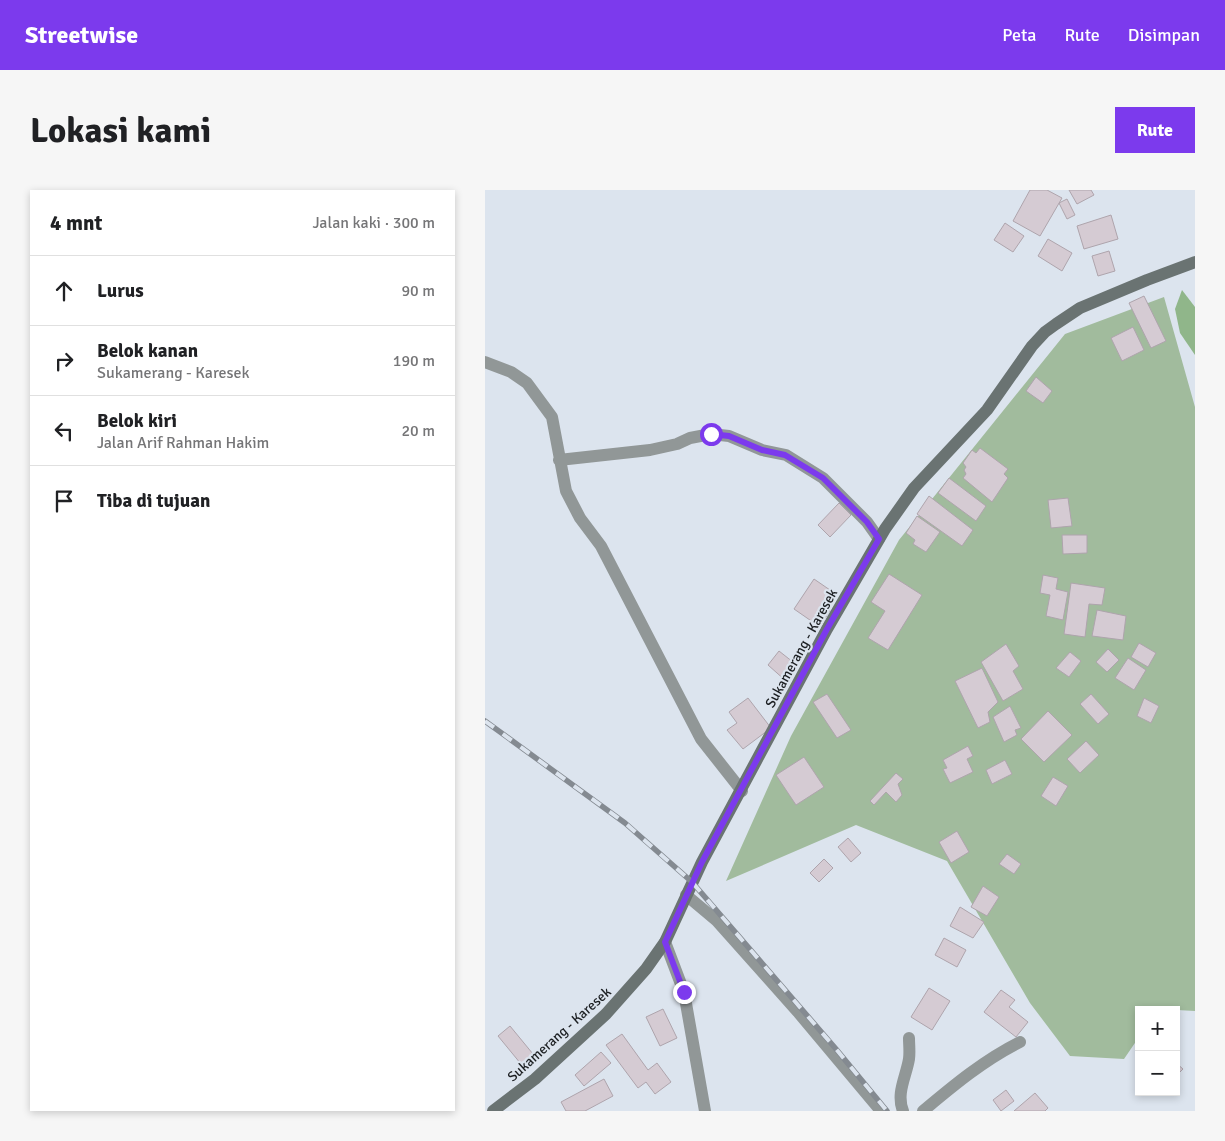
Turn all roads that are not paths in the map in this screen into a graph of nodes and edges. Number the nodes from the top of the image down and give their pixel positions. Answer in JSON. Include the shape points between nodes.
{"nodes":[{"id":1,"x":1195,"y":262,"type":"edge"},
{"id":2,"x":485,"y":362,"type":"edge"},
{"id":3,"x":559,"y":460,"type":"junction"},
{"id":4,"x":879,"y":539,"type":"junction"},
{"id":5,"x":742,"y":791,"type":"junction"},
{"id":6,"x":686,"y":895,"type":"junction"},
{"id":7,"x":665,"y":942,"type":"junction"},
{"id":8,"x":909,"y":1038,"type":"dead end"},
{"id":9,"x":1020,"y":1042,"type":"dead end"},
{"id":10,"x":493,"y":1111,"type":"edge"},
{"id":11,"x":705,"y":1111,"type":"edge"},
{"id":12,"x":881,"y":1111,"type":"edge"},
{"id":13,"x":903,"y":1111,"type":"edge"},
{"id":14,"x":923,"y":1111,"type":"edge"}],
"edges":[{"from":1,"to":4,"type":"street","name":"Sukamerang - Karesek","via":[[1080,308],[1045,332],[1027,352],[987,410],[914,488]]},
{"from":2,"to":3,"type":"street","via":[[520,378],[537,395],[552,417]]},
{"from":3,"to":4,"type":"street","via":[[650,450],[711,434],[729,436],[762,450],[785,455],[823,478],[867,522]]},
{"from":3,"to":5,"type":"street","via":[[565,491],[601,546],[701,739]]},
{"from":4,"to":5,"type":"street","name":"Sukamerang - Karesek","via":[[831,622]]},
{"from":5,"to":6,"type":"street","name":"Sukamerang - Karesek"},
{"from":6,"to":7,"type":"street","name":"Sukamerang - Karesek"},
{"from":6,"to":12,"type":"street","via":[[717,921],[759,967]]},
{"from":7,"to":10,"type":"street","name":"Sukamerang - Karesek","via":[[641,976],[606,1014],[535,1079]]},
{"from":7,"to":11,"type":"street","via":[[684,992]]},
{"from":8,"to":13,"type":"street","via":[[909,1059],[900,1092]]},
{"from":9,"to":14,"type":"street","via":[[988,1060]]}]}
